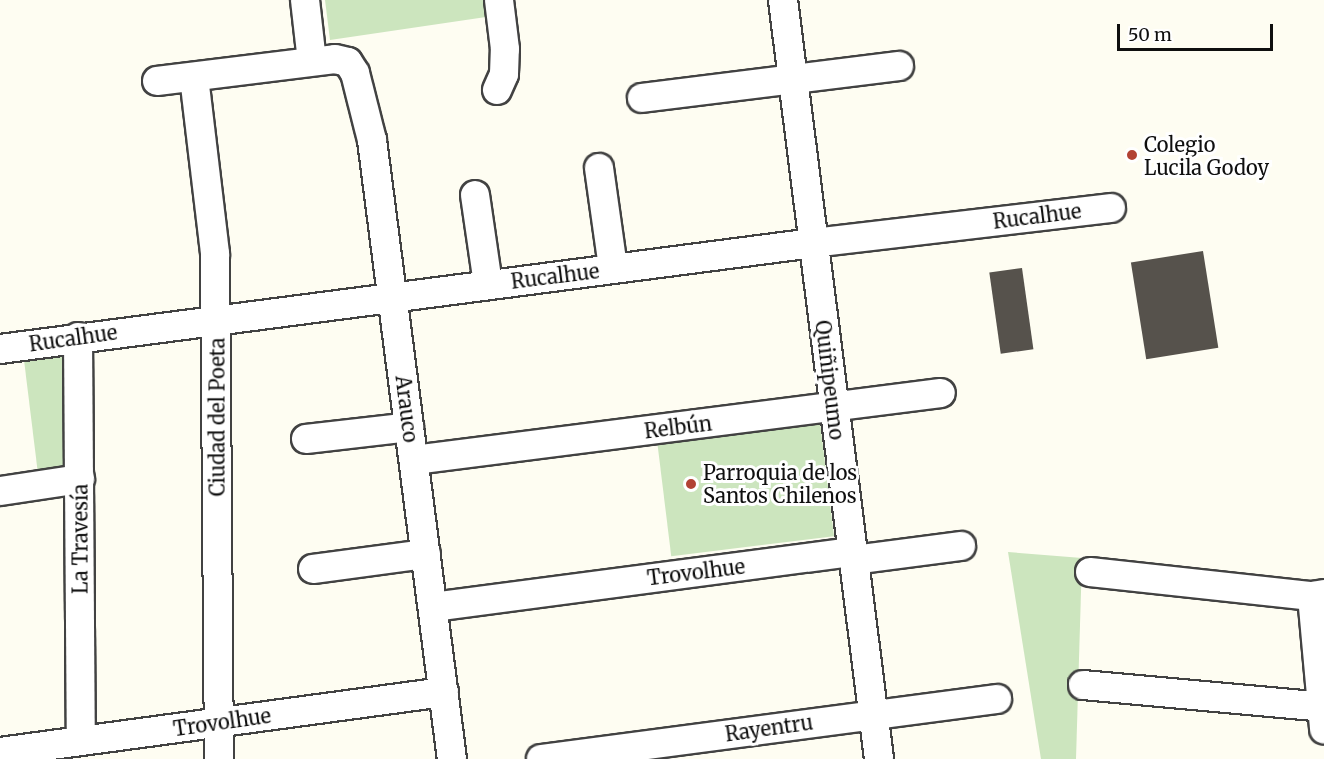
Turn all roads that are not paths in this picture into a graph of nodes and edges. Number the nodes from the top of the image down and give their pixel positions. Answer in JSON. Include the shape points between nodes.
{"nodes":[{"id":1,"x":304,"y":0,"type":"edge"},
{"id":2,"x":499,"y":0,"type":"edge"},
{"id":3,"x":783,"y":0,"type":"edge"},
{"id":4,"x":312,"y":61,"type":"junction"},
{"id":5,"x":899,"y":66,"type":"dead end"},
{"id":6,"x":194,"y":77,"type":"junction"},
{"id":7,"x":792,"y":79,"type":"junction"},
{"id":8,"x":157,"y":81,"type":"dead end"},
{"id":9,"x":497,"y":90,"type":"dead end"},
{"id":10,"x":642,"y":98,"type":"dead end"},
{"id":11,"x":599,"y":168,"type":"dead end"},
{"id":12,"x":475,"y":195,"type":"dead end"},
{"id":13,"x":1111,"y":208,"type":"dead end"},
{"id":14,"x":813,"y":243,"type":"junction"},
{"id":15,"x":613,"y":268,"type":"junction"},
{"id":16,"x":488,"y":284,"type":"junction"},
{"id":17,"x":393,"y":297,"type":"junction"},
{"id":18,"x":217,"y":320,"type":"junction"},
{"id":19,"x":78,"y":337,"type":"junction"},
{"id":20,"x":0,"y":349,"type":"edge"},
{"id":21,"x":941,"y":393,"type":"dead end"},
{"id":22,"x":834,"y":407,"type":"junction"},
{"id":23,"x":410,"y":427,"type":"junction"},
{"id":24,"x":306,"y":439,"type":"dead end"},
{"id":25,"x":414,"y":460,"type":"junction"},
{"id":26,"x":80,"y":479,"type":"junction"},
{"id":27,"x":0,"y":491,"type":"edge"},
{"id":28,"x":961,"y":546,"type":"dead end"},
{"id":29,"x":426,"y":554,"type":"junction"},
{"id":30,"x":853,"y":556,"type":"junction"},
{"id":31,"x":314,"y":569,"type":"dead end"},
{"id":32,"x":1090,"y":572,"type":"dead end"},
{"id":33,"x":1320,"y":596,"type":"edge"},
{"id":34,"x":433,"y":607,"type":"junction"},
{"id":35,"x":1083,"y":685,"type":"dead end"},
{"id":36,"x":444,"y":693,"type":"junction"},
{"id":37,"x":997,"y":699,"type":"dead end"},
{"id":38,"x":873,"y":714,"type":"junction"},
{"id":39,"x":1323,"y":714,"type":"edge"},
{"id":40,"x":216,"y":723,"type":"junction"},
{"id":41,"x":96,"y":746,"type":"edge"},
{"id":42,"x":0,"y":752,"type":"edge"},
{"id":43,"x":219,"y":759,"type":"edge"},
{"id":44,"x":453,"y":759,"type":"edge"},
{"id":45,"x":541,"y":759,"type":"edge"},
{"id":46,"x":879,"y":759,"type":"edge"}],
"edges":[{"from":1,"to":4,"type":"street"},
{"from":2,"to":9,"type":"street","via":[[505,49],[504,74]]},
{"from":3,"to":7,"type":"street","name":"Quiñipeumo"},
{"from":4,"to":6,"type":"street"},
{"from":4,"to":17,"type":"street","name":"Arauco","via":[[335,58],[348,62],[355,73],[372,140]]},
{"from":5,"to":7,"type":"street"},
{"from":6,"to":8,"type":"street"},
{"from":6,"to":18,"type":"street","name":"Ciudad del Poeta","via":[[214,236]]},
{"from":7,"to":10,"type":"street"},
{"from":7,"to":14,"type":"street","name":"Quiñipeumo"},
{"from":11,"to":15,"type":"street"},
{"from":12,"to":16,"type":"street"},
{"from":13,"to":14,"type":"street","name":"Rucalhue"},
{"from":14,"to":15,"type":"street","name":"Rucalhue"},
{"from":14,"to":22,"type":"street","name":"Quiñipeumo"},
{"from":15,"to":16,"type":"street","name":"Rucalhue"},
{"from":16,"to":17,"type":"street","name":"Rucalhue"},
{"from":17,"to":18,"type":"street","name":"Rucalhue"},
{"from":17,"to":23,"type":"street","name":"Arauco"},
{"from":18,"to":19,"type":"street","name":"Rucalhue"},
{"from":18,"to":40,"type":"street","name":"Ciudad del Poeta"},
{"from":19,"to":20,"type":"street","name":"Rucalhue"},
{"from":19,"to":26,"type":"street","name":"La Travesía"},
{"from":21,"to":22,"type":"street","name":"Relbún"},
{"from":22,"to":25,"type":"street","name":"Relbún"},
{"from":22,"to":30,"type":"street","name":"Quiñipeumo"},
{"from":23,"to":24,"type":"street"},
{"from":23,"to":25,"type":"street","name":"Arauco"},
{"from":25,"to":29,"type":"street","name":"Arauco"},
{"from":26,"to":27,"type":"street"},
{"from":26,"to":41,"type":"street","name":"La Travesía"},
{"from":28,"to":30,"type":"street","name":"Trovolhue"},
{"from":29,"to":31,"type":"street"},
{"from":29,"to":34,"type":"street","name":"Arauco"},
{"from":30,"to":34,"type":"street","name":"Trovolhue"},
{"from":30,"to":38,"type":"street","name":"Quiñipeumo"},
{"from":32,"to":33,"type":"street"},
{"from":33,"to":39,"type":"street"},
{"from":34,"to":36,"type":"street","name":"Arauco"},
{"from":35,"to":39,"type":"street"},
{"from":36,"to":40,"type":"street","name":"Trovolhue"},
{"from":36,"to":44,"type":"street","name":"Arauco"},
{"from":37,"to":38,"type":"street","name":"Rayentru"},
{"from":38,"to":45,"type":"street","name":"Rayentru"},
{"from":38,"to":46,"type":"street","name":"Quiñipeumo"},
{"from":40,"to":41,"type":"street","name":"Trovolhue"},
{"from":40,"to":43,"type":"street","name":"Ciudad del Poeta"},
{"from":41,"to":42,"type":"street","name":"Trovolhue"}]}
